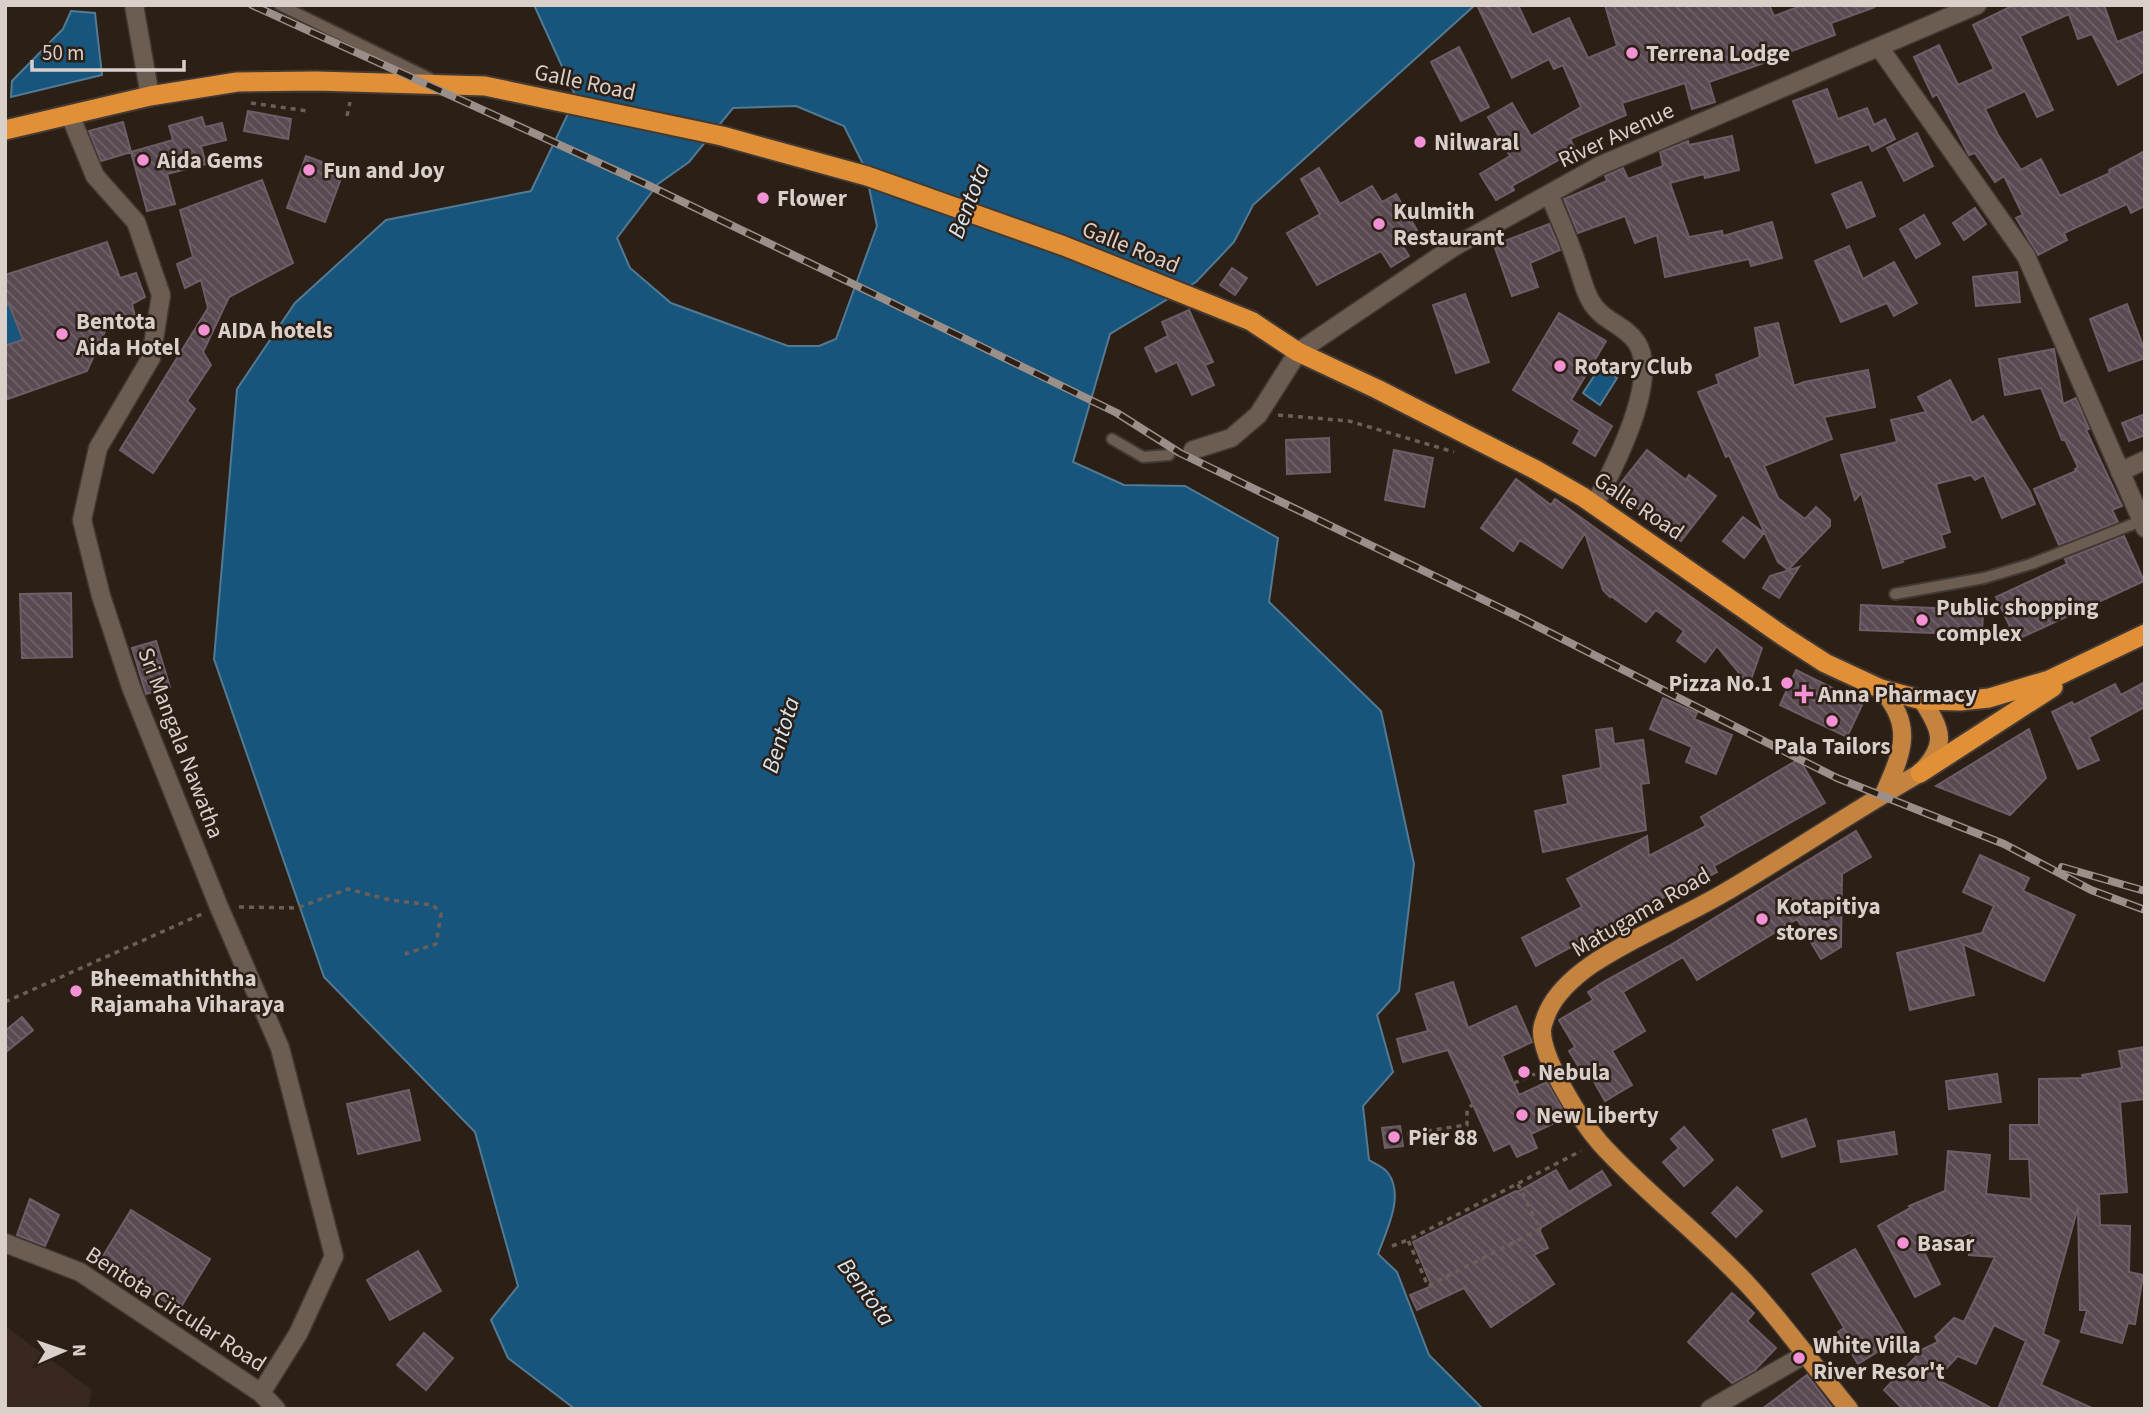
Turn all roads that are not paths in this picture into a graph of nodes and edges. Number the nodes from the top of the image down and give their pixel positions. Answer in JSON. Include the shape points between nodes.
{"nodes":[{"id":1,"x":134,"y":5,"type":"edge"},
{"id":2,"x":280,"y":5,"type":"edge"},
{"id":3,"x":1977,"y":5,"type":"edge"},
{"id":4,"x":1879,"y":47,"type":"junction"},
{"id":5,"x":485,"y":86,"type":"junction"},
{"id":6,"x":150,"y":96,"type":"junction"},
{"id":7,"x":70,"y":115,"type":"junction"},
{"id":8,"x":5,"y":130,"type":"edge"},
{"id":9,"x":1549,"y":194,"type":"junction"},
{"id":10,"x":1298,"y":352,"type":"junction"},
{"id":11,"x":1112,"y":439,"type":"dead end"},
{"id":12,"x":1193,"y":450,"type":"dead end"},
{"id":13,"x":1169,"y":455,"type":"dead end"},
{"id":14,"x":2145,"y":460,"type":"edge"},
{"id":15,"x":2120,"y":472,"type":"junction"},
{"id":16,"x":1595,"y":504,"type":"junction"},
{"id":17,"x":2143,"y":524,"type":"edge"},
{"id":18,"x":1895,"y":594,"type":"dead end"},
{"id":19,"x":2145,"y":634,"type":"edge"},
{"id":20,"x":2095,"y":660,"type":"junction"},
{"id":21,"x":1881,"y":689,"type":"junction"},
{"id":22,"x":1922,"y":700,"type":"junction"},
{"id":23,"x":1920,"y":773,"type":"junction"},
{"id":24,"x":1884,"y":794,"type":"junction"},
{"id":25,"x":5,"y":1243,"type":"edge"},
{"id":26,"x":1806,"y":1354,"type":"junction"},
{"id":27,"x":261,"y":1393,"type":"junction"},
{"id":28,"x":276,"y":1409,"type":"edge"},
{"id":29,"x":1710,"y":1409,"type":"edge"},
{"id":30,"x":1849,"y":1409,"type":"edge"}],
"edges":[{"from":1,"to":6,"type":"street"},
{"from":2,"to":5,"type":"lane","via":[[432,80]]},
{"from":3,"to":4,"type":"street","name":"River Avenue"},
{"from":4,"to":9,"type":"street","name":"River Avenue","via":[[1599,166]]},
{"from":4,"to":15,"type":"street","via":[[2026,256]]},
{"from":5,"to":6,"type":"highway","name":"Galle Road","via":[[237,82]]},
{"from":5,"to":10,"type":"highway","name":"Galle Road","via":[[722,136],[867,176],[1064,246],[1251,321]]},
{"from":6,"to":7,"type":"highway","name":"Galle Road"},
{"from":7,"to":8,"type":"highway","name":"Galle Road"},
{"from":7,"to":27,"type":"street","name":"Sri Mangala Nawatha","via":[[95,176],[136,222],[160,295],[151,358],[98,448],[82,520],[131,687],[280,1048],[334,1256],[298,1334]]},
{"from":9,"to":10,"type":"street","name":"River Avenue","via":[[1452,248]]},
{"from":9,"to":16,"type":"street","via":[[1589,298],[1600,315],[1630,334],[1643,359],[1625,446]]},
{"from":10,"to":12,"type":"street","via":[[1258,415],[1231,438]]},
{"from":10,"to":16,"type":"highway","name":"Galle Road"},
{"from":11,"to":13,"type":"lane","via":[[1143,457]]},
{"from":14,"to":15,"type":"street"},
{"from":15,"to":17,"type":"street"},
{"from":16,"to":21,"type":"highway","name":"Galle Road","via":[[1783,636],[1825,663]]},
{"from":17,"to":18,"type":"lane","via":[[1984,578]]},
{"from":19,"to":20,"type":"highway","name":"Galle Road"},
{"from":20,"to":22,"type":"highway","name":"Galle Road","via":[[1989,698]]},
{"from":20,"to":23,"type":"highway"},
{"from":21,"to":22,"type":"highway","name":"Galle Road"},
{"from":21,"to":24,"type":"main road","via":[[1899,715],[1903,737]]},
{"from":22,"to":23,"type":"main road","name":"Matugama Road","via":[[1936,722],[1939,737],[1936,754]]},
{"from":23,"to":24,"type":"main road","name":"Matugama Road"},
{"from":24,"to":26,"type":"main road","name":"Matugama Road","via":[[1735,886],[1589,967],[1559,994],[1542,1031],[1572,1103],[1599,1142],[1738,1275]]},
{"from":25,"to":27,"type":"street","name":"Bentota Circular Road","via":[[80,1272]]},
{"from":26,"to":29,"type":"street"},
{"from":26,"to":30,"type":"main road","name":"Matugama Road"},
{"from":27,"to":28,"type":"street","name":"Bentota Circular Road"}]}
